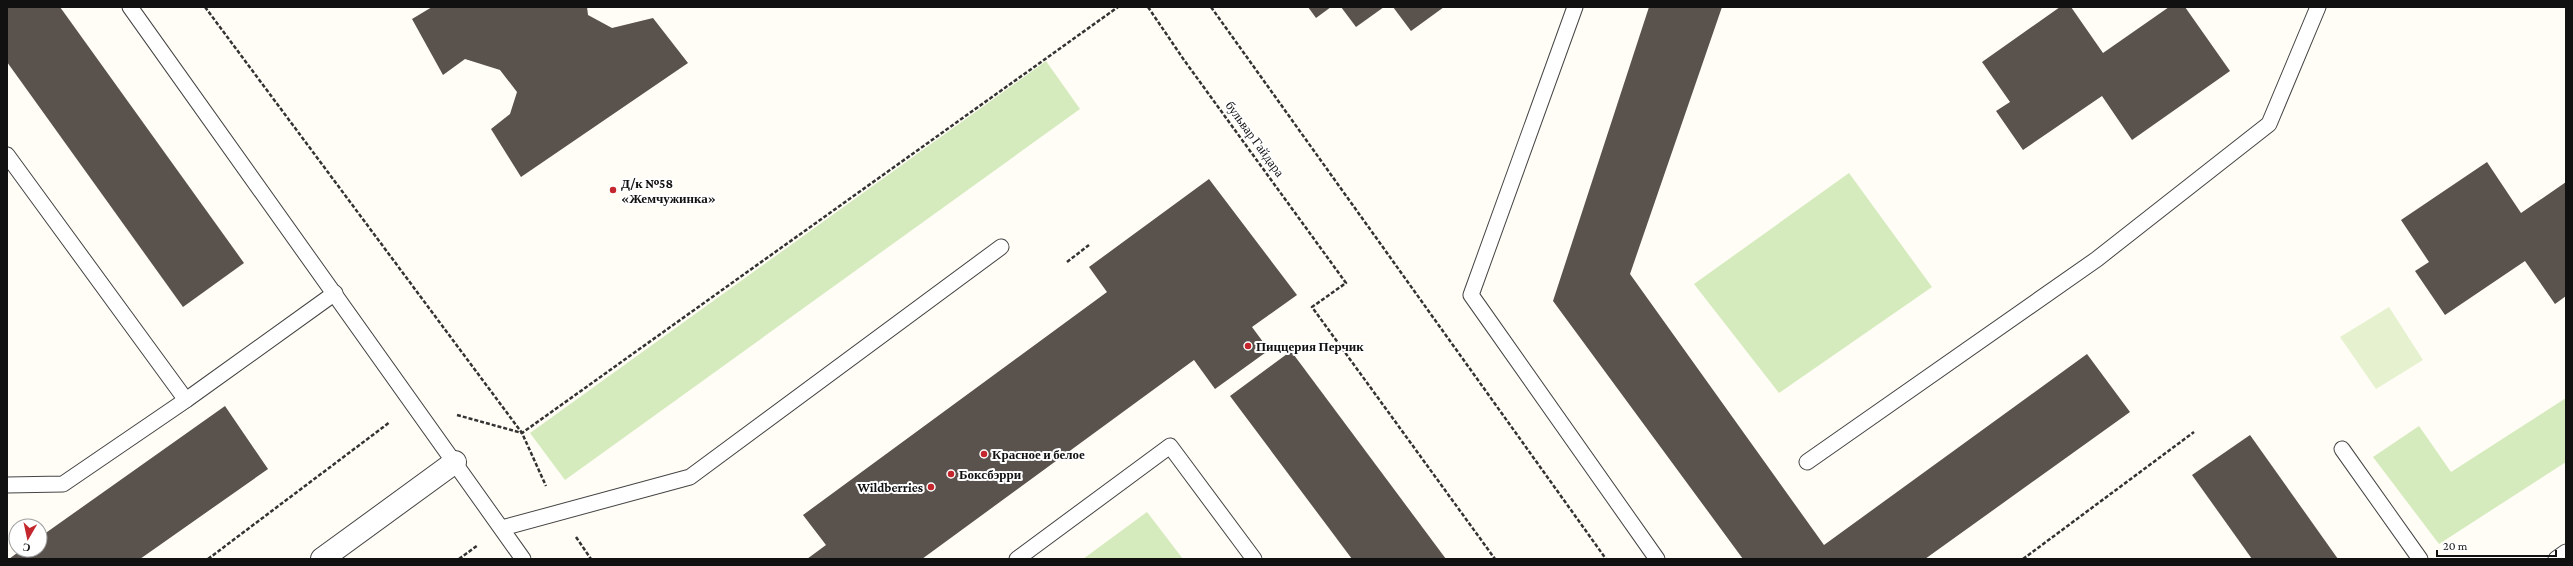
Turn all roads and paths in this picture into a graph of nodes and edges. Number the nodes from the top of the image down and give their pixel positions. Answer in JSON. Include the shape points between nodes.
{"nodes":[{"id":1,"x":130,"y":7,"type":"edge"},
{"id":2,"x":205,"y":7,"type":"edge"},
{"id":3,"x":1118,"y":7,"type":"edge"},
{"id":4,"x":1148,"y":7,"type":"edge"},
{"id":5,"x":1211,"y":7,"type":"edge"},
{"id":6,"x":1575,"y":7,"type":"edge"},
{"id":7,"x":2318,"y":7,"type":"edge"},
{"id":8,"x":7,"y":155,"type":"edge"},
{"id":9,"x":1089,"y":245,"type":"dead end"},
{"id":10,"x":1001,"y":247,"type":"dead end"},
{"id":11,"x":1067,"y":262,"type":"dead end"},
{"id":12,"x":335,"y":293,"type":"junction"},
{"id":13,"x":186,"y":400,"type":"junction"},
{"id":14,"x":414,"y":403,"type":"junction"},
{"id":15,"x":2194,"y":432,"type":"dead end"},
{"id":16,"x":522,"y":433,"type":"junction"},
{"id":17,"x":2342,"y":449,"type":"dead end"},
{"id":18,"x":455,"y":462,"type":"junction"},
{"id":19,"x":1807,"y":462,"type":"dead end"},
{"id":20,"x":7,"y":485,"type":"edge"},
{"id":21,"x":557,"y":512,"type":"junction"},
{"id":22,"x":502,"y":528,"type":"junction"},
{"id":23,"x":2566,"y":552,"type":"edge"},
{"id":24,"x":208,"y":559,"type":"edge"},
{"id":25,"x":322,"y":559,"type":"edge"},
{"id":26,"x":523,"y":559,"type":"edge"},
{"id":27,"x":591,"y":559,"type":"edge"},
{"id":28,"x":1017,"y":559,"type":"edge"},
{"id":29,"x":1254,"y":559,"type":"edge"},
{"id":30,"x":1495,"y":559,"type":"edge"},
{"id":31,"x":1606,"y":559,"type":"edge"},
{"id":32,"x":1657,"y":559,"type":"edge"},
{"id":33,"x":2023,"y":559,"type":"edge"},
{"id":34,"x":2420,"y":559,"type":"edge"},
{"id":35,"x":2556,"y":559,"type":"edge"}],
"edges":[{"from":1,"to":12,"type":"lane"},
{"from":2,"to":16,"type":"path"},
{"from":3,"to":16,"type":"path"},
{"from":4,"to":30,"type":"path","name":"бульвар Гайдара","via":[[1346,283],[1312,308]]},
{"from":5,"to":31,"type":"path"},
{"from":6,"to":32,"type":"lane","via":[[1470,295]]},
{"from":7,"to":19,"type":"lane","via":[[2269,124],[2097,259]]},
{"from":8,"to":13,"type":"lane"},
{"from":9,"to":11,"type":"path"},
{"from":10,"to":21,"type":"lane","via":[[690,477]]},
{"from":12,"to":13,"type":"lane"},
{"from":12,"to":14,"type":"lane"},
{"from":13,"to":20,"type":"lane","via":[[62,484]]},
{"from":14,"to":16,"type":"path"},
{"from":14,"to":18,"type":"lane"},
{"from":14,"to":24,"type":"path"},
{"from":15,"to":33,"type":"path"},
{"from":16,"to":21,"type":"path"},
{"from":17,"to":34,"type":"lane"},
{"from":18,"to":22,"type":"lane"},
{"from":18,"to":25,"type":"street"},
{"from":21,"to":22,"type":"lane"},
{"from":21,"to":27,"type":"path"},
{"from":22,"to":26,"type":"lane"},
{"from":23,"to":35,"type":"lane"},
{"from":28,"to":29,"type":"lane","via":[[1170,446]]}]}
